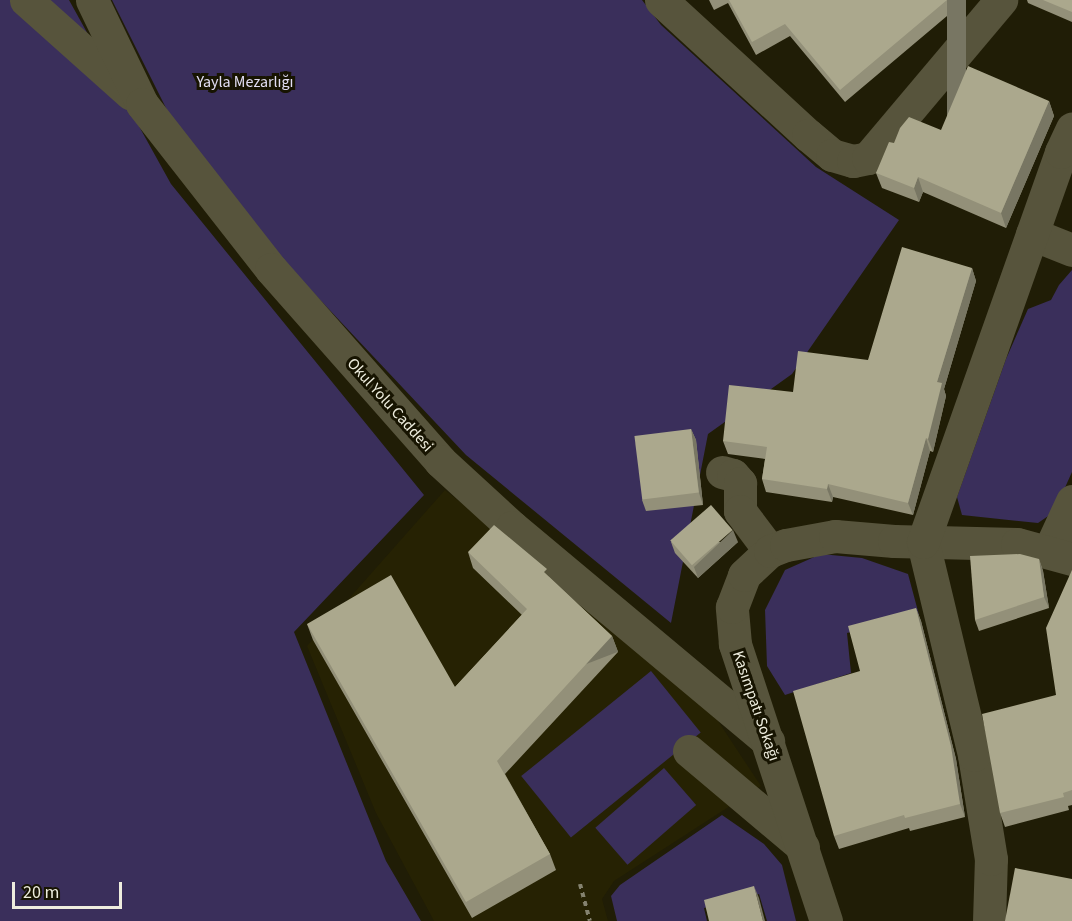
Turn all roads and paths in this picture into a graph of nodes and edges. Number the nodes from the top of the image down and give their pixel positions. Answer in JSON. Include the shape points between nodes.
{"nodes":[{"id":1,"x":26,"y":0,"type":"edge"},
{"id":2,"x":92,"y":0,"type":"edge"},
{"id":3,"x":661,"y":0,"type":"edge"},
{"id":4,"x":1001,"y":0,"type":"edge"},
{"id":5,"x":142,"y":104,"type":"junction"},
{"id":6,"x":1072,"y":128,"type":"edge"},
{"id":7,"x":1032,"y":234,"type":"junction"},
{"id":8,"x":1072,"y":250,"type":"edge"},
{"id":9,"x":722,"y":472,"type":"dead end"},
{"id":10,"x":1072,"y":501,"type":"edge"},
{"id":11,"x":923,"y":542,"type":"junction"},
{"id":12,"x":770,"y":551,"type":"junction"},
{"id":13,"x":1061,"y":555,"type":"edge"},
{"id":14,"x":768,"y":741,"type":"junction"},
{"id":15,"x":689,"y":751,"type":"dead end"},
{"id":16,"x":803,"y":847,"type":"junction"},
{"id":17,"x":580,"y":884,"type":"dead end"},
{"id":18,"x":590,"y":921,"type":"edge"},
{"id":19,"x":826,"y":921,"type":"edge"},
{"id":20,"x":989,"y":921,"type":"edge"}],
"edges":[{"from":1,"to":5,"type":"street"},
{"from":2,"to":5,"type":"street","name":"Okul Yolu Caddesi"},
{"from":3,"to":4,"type":"street","via":[[808,135],[832,155],[853,161],[868,158]]},
{"from":5,"to":14,"type":"street","name":"Okul Yolu Caddesi","via":[[271,269],[440,461],[512,527]]},
{"from":6,"to":7,"type":"street"},
{"from":7,"to":8,"type":"street"},
{"from":7,"to":11,"type":"street"},
{"from":9,"to":12,"type":"street","via":[[733,475],[740,483],[740,511]]},
{"from":10,"to":13,"type":"street"},
{"from":11,"to":12,"type":"street","name":"Kasımpatı Sokağı","via":[[835,536]]},
{"from":11,"to":13,"type":"street","name":"Kasımpatı Sokağı","via":[[1017,544]]},
{"from":11,"to":20,"type":"street","via":[[974,755],[991,859]]},
{"from":12,"to":14,"type":"street","name":"Kasımpatı Sokağı","via":[[744,575],[732,607],[735,644]]},
{"from":14,"to":16,"type":"street","name":"Kasımpatı Sokağı"},
{"from":15,"to":16,"type":"street"},
{"from":16,"to":19,"type":"street","name":"Kasımpatı Sokağı"},
{"from":17,"to":18,"type":"path"}]}
